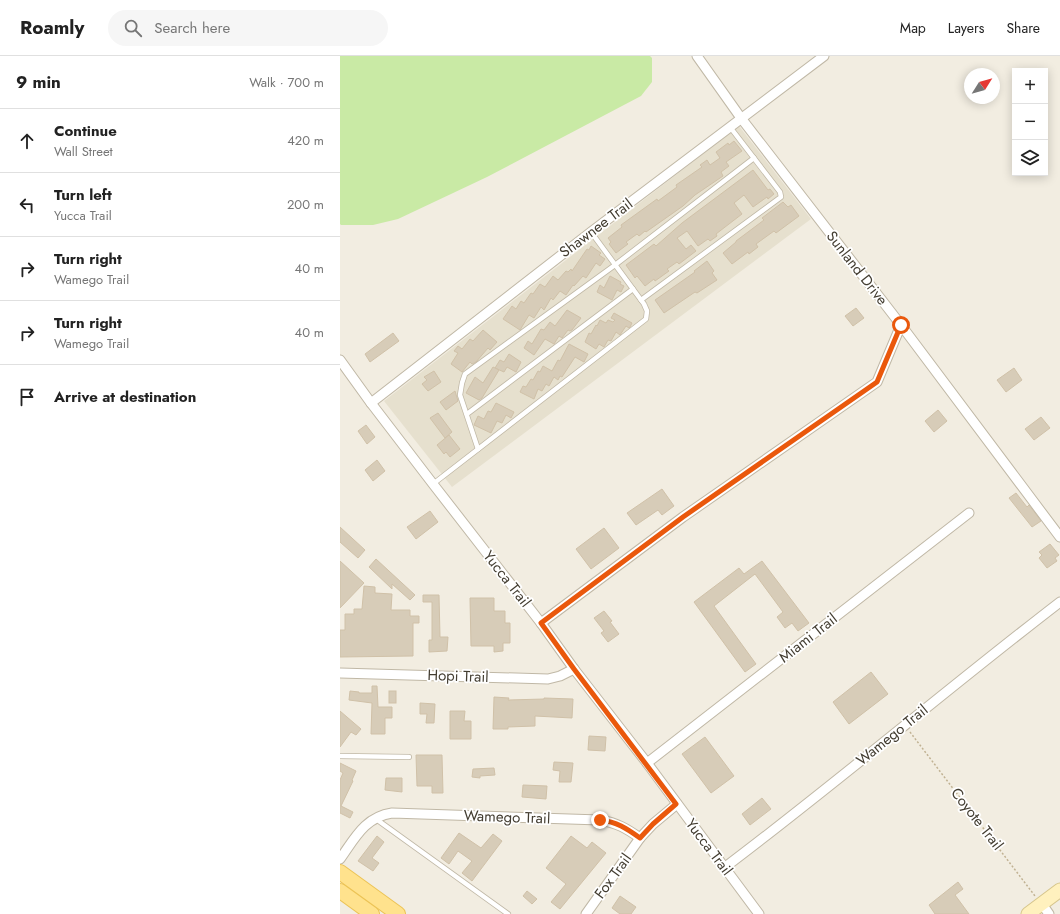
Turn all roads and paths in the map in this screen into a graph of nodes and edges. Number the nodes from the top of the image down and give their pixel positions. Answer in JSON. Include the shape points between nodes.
{"nodes":[{"id":1,"x":697,"y":56,"type":"edge"},
{"id":2,"x":824,"y":56,"type":"edge"},
{"id":3,"x":741,"y":118,"type":"junction"},
{"id":4,"x":730,"y":127,"type":"junction"},
{"id":5,"x":754,"y":158,"type":"junction"},
{"id":6,"x":591,"y":232,"type":"junction"},
{"id":7,"x":615,"y":265,"type":"junction"},
{"id":8,"x":633,"y":289,"type":"junction"},
{"id":9,"x":641,"y":300,"type":"junction"},
{"id":10,"x":901,"y":325,"type":"junction"},
{"id":11,"x":340,"y":360,"type":"edge"},
{"id":12,"x":371,"y":403,"type":"junction"},
{"id":13,"x":467,"y":414,"type":"junction"},
{"id":14,"x":478,"y":449,"type":"junction"},
{"id":15,"x":432,"y":484,"type":"junction"},
{"id":16,"x":969,"y":513,"type":"dead end"},
{"id":17,"x":1060,"y":537,"type":"edge"},
{"id":18,"x":1060,"y":602,"type":"edge"},
{"id":19,"x":541,"y":623,"type":"junction"},
{"id":20,"x":574,"y":669,"type":"junction"},
{"id":21,"x":340,"y":673,"type":"edge"},
{"id":22,"x":904,"y":725,"type":"junction"},
{"id":23,"x":340,"y":756,"type":"edge"},
{"id":24,"x":409,"y":757,"type":"dead end"},
{"id":25,"x":646,"y":763,"type":"junction"},
{"id":26,"x":676,"y":804,"type":"junction"},
{"id":27,"x":374,"y":818,"type":"junction"},
{"id":28,"x":640,"y":838,"type":"junction"},
{"id":29,"x":340,"y":858,"type":"edge"},
{"id":30,"x":724,"y":868,"type":"junction"},
{"id":31,"x":340,"y":872,"type":"edge"},
{"id":32,"x":340,"y":890,"type":"edge"},
{"id":33,"x":1060,"y":890,"type":"edge"},
{"id":34,"x":1045,"y":909,"type":"edge"},
{"id":35,"x":372,"y":914,"type":"edge"},
{"id":36,"x":398,"y":914,"type":"edge"},
{"id":37,"x":508,"y":914,"type":"edge"},
{"id":38,"x":586,"y":914,"type":"edge"},
{"id":39,"x":759,"y":914,"type":"edge"},
{"id":40,"x":1028,"y":914,"type":"edge"}],
"edges":[{"from":1,"to":3,"type":"street","name":"Sunland Drive"},
{"from":2,"to":3,"type":"street","name":"Shawnee Trail"},
{"from":3,"to":4,"type":"street","name":"Shawnee Trail"},
{"from":3,"to":10,"type":"street","name":"Sunland Drive"},
{"from":4,"to":5,"type":"lane"},
{"from":4,"to":6,"type":"street","name":"Shawnee Trail"},
{"from":5,"to":7,"type":"lane"},
{"from":5,"to":9,"type":"lane","via":[[780,192],[781,197]]},
{"from":6,"to":7,"type":"lane"},
{"from":6,"to":12,"type":"street","name":"Shawnee Trail"},
{"from":7,"to":8,"type":"lane"},
{"from":7,"to":13,"type":"lane","via":[[465,374],[460,395]]},
{"from":8,"to":9,"type":"lane"},
{"from":8,"to":13,"type":"lane"},
{"from":9,"to":14,"type":"lane","via":[[648,311],[646,319]]},
{"from":10,"to":17,"type":"street","name":"Sunland Drive"},
{"from":10,"to":19,"type":"street","via":[[877,382],[683,517]]},
{"from":11,"to":12,"type":"street","name":"Yucca Trail"},
{"from":12,"to":15,"type":"street","name":"Yucca Trail"},
{"from":13,"to":14,"type":"lane"},
{"from":14,"to":15,"type":"lane"},
{"from":15,"to":19,"type":"street","name":"Yucca Trail"},
{"from":16,"to":25,"type":"street","name":"Miami Trail"},
{"from":18,"to":22,"type":"street","name":"Wamego Trail"},
{"from":19,"to":20,"type":"street","name":"Yucca Trail"},
{"from":20,"to":21,"type":"street","name":"Hopi Trail","via":[[548,679]]},
{"from":20,"to":25,"type":"street","name":"Yucca Trail"},
{"from":22,"to":30,"type":"street","name":"Wamego Trail"},
{"from":22,"to":34,"type":"path","name":"Coyote Trail"},
{"from":23,"to":24,"type":"lane"},
{"from":25,"to":26,"type":"street","name":"Yucca Trail"},
{"from":26,"to":28,"type":"street"},
{"from":26,"to":30,"type":"street","name":"Yucca Trail"},
{"from":27,"to":28,"type":"street","name":"Wamego Trail","via":[[392,813],[600,820],[613,822]]},
{"from":27,"to":29,"type":"street"},
{"from":27,"to":37,"type":"lane"},
{"from":28,"to":38,"type":"street","name":"Fox Trail"},
{"from":30,"to":39,"type":"street","name":"Yucca Trail"},
{"from":31,"to":36,"type":"main road"},
{"from":32,"to":35,"type":"main road"},
{"from":33,"to":34,"type":"street"},
{"from":34,"to":40,"type":"street"}]}
